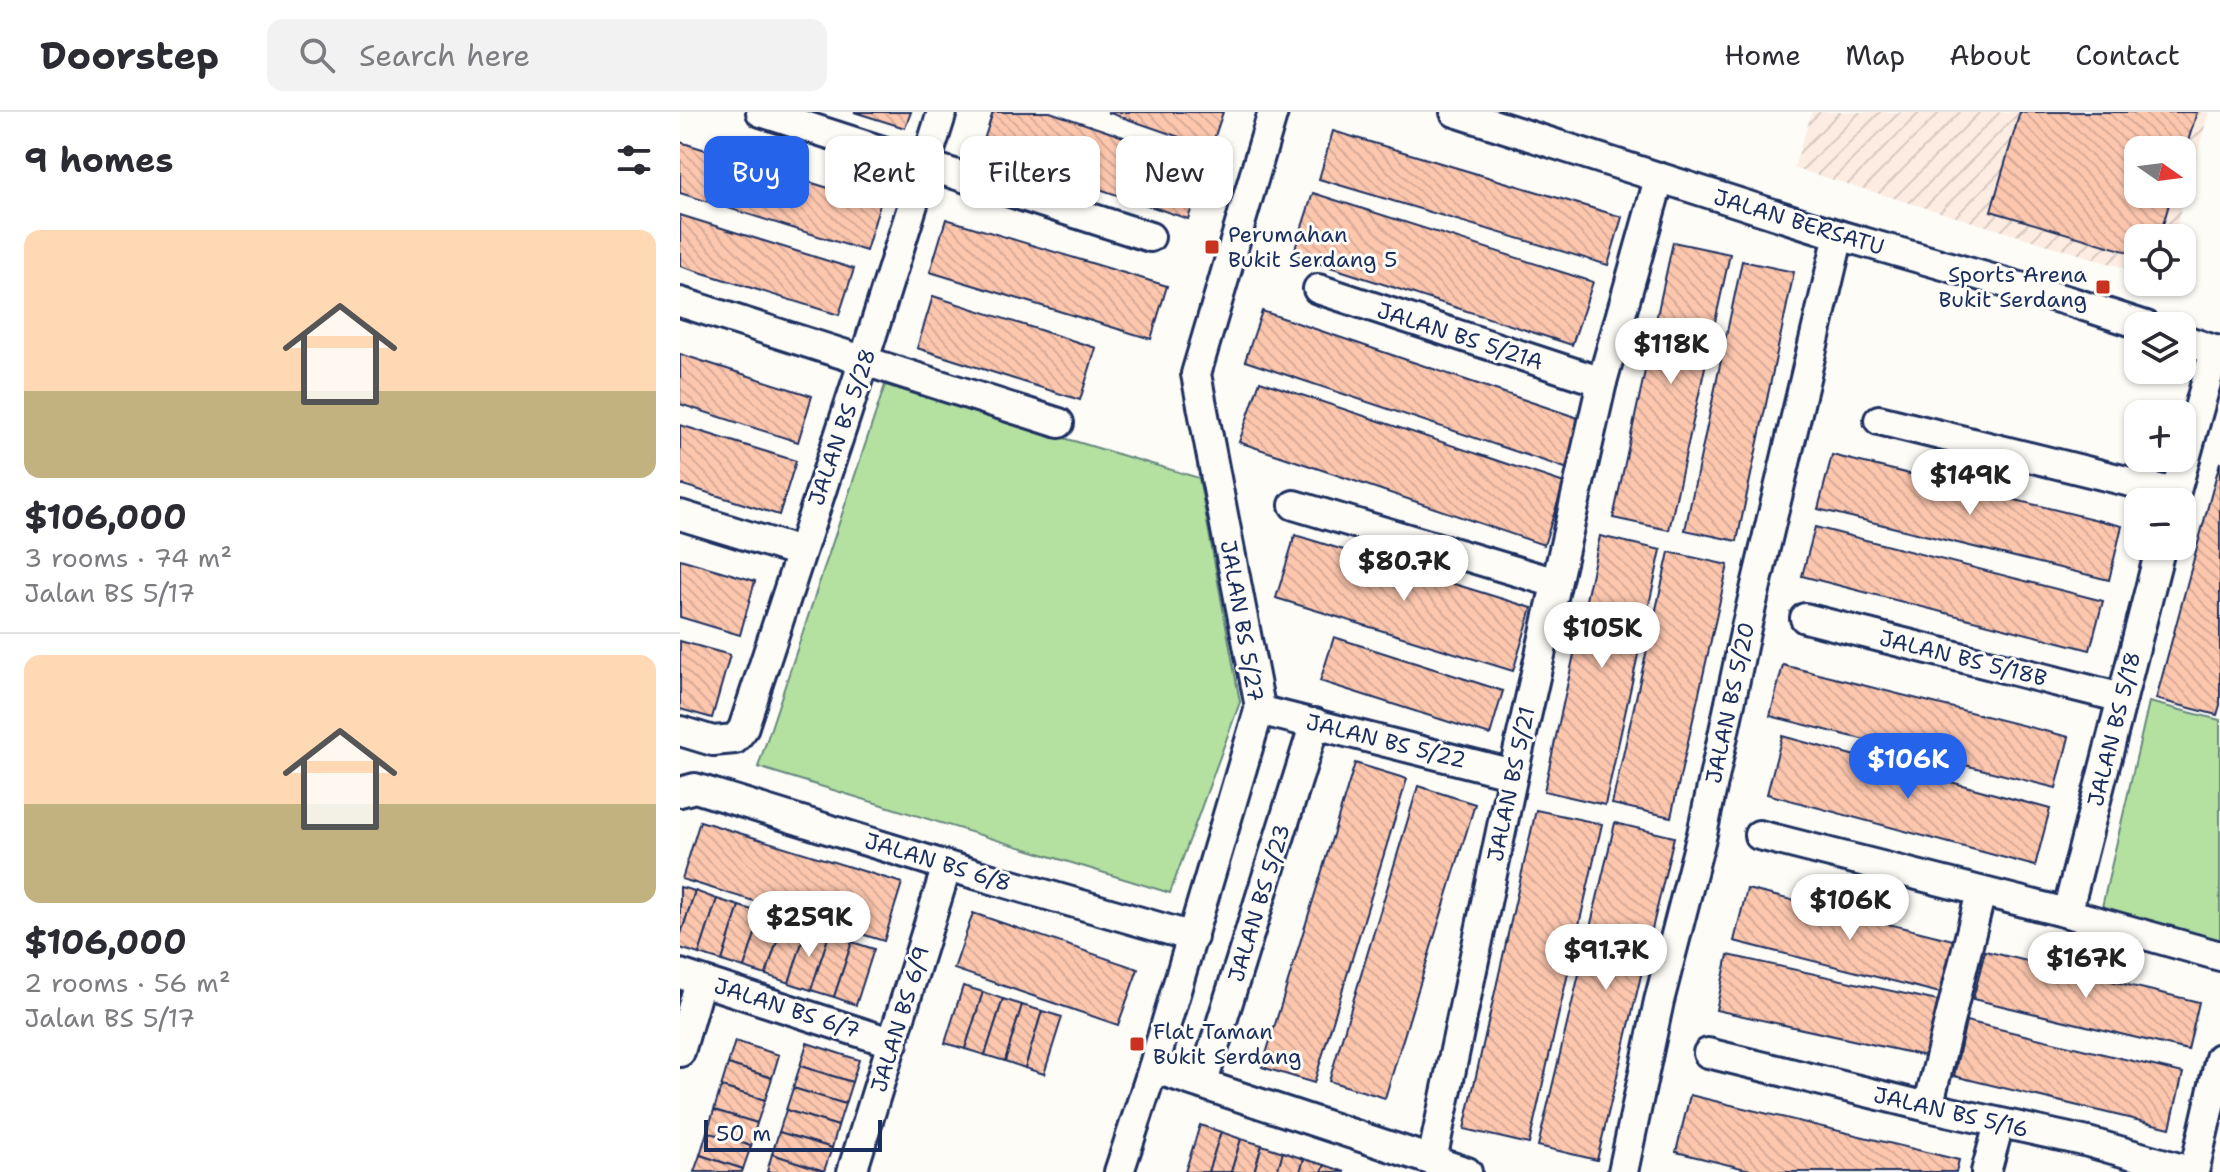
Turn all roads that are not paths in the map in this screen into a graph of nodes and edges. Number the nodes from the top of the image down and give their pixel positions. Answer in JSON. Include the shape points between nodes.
{"nodes":[{"id":1,"x":761,"y":112,"type":"edge"},
{"id":2,"x":942,"y":112,"type":"edge"},
{"id":3,"x":1273,"y":112,"type":"edge"},
{"id":4,"x":1455,"y":112,"type":"edge"},
{"id":5,"x":836,"y":136,"type":"edge"},
{"id":6,"x":935,"y":136,"type":"edge"},
{"id":7,"x":944,"y":170,"type":"edge"},
{"id":8,"x":1659,"y":179,"type":"junction"},
{"id":9,"x":913,"y":208,"type":"edge"},
{"id":10,"x":1839,"y":235,"type":"junction"},
{"id":11,"x":1150,"y":237,"type":"dead end"},
{"id":12,"x":1318,"y":289,"type":"dead end"},
{"id":13,"x":680,"y":302,"type":"edge"},
{"id":14,"x":2124,"y":319,"type":"edge"},
{"id":15,"x":2196,"y":344,"type":"edge"},
{"id":16,"x":2218,"y":351,"type":"edge"},
{"id":17,"x":864,"y":360,"type":"junction"},
{"id":18,"x":1602,"y":382,"type":"junction"},
{"id":19,"x":1879,"y":420,"type":"dead end"},
{"id":20,"x":1059,"y":423,"type":"dead end"},
{"id":21,"x":2136,"y":488,"type":"edge"},
{"id":22,"x":2177,"y":488,"type":"edge"},
{"id":23,"x":1294,"y":505,"type":"dead end"},
{"id":24,"x":680,"y":515,"type":"edge"},
{"id":25,"x":800,"y":552,"type":"junction"},
{"id":26,"x":2157,"y":560,"type":"edge"},
{"id":27,"x":1556,"y":583,"type":"junction"},
{"id":28,"x":1805,"y":618,"type":"dead end"},
{"id":29,"x":2122,"y":698,"type":"junction"},
{"id":30,"x":1259,"y":710,"type":"junction"},
{"id":31,"x":1315,"y":723,"type":"junction"},
{"id":32,"x":680,"y":731,"type":"edge"},
{"id":33,"x":1513,"y":774,"type":"junction"},
{"id":34,"x":682,"y":791,"type":"edge"},
{"id":35,"x":1759,"y":835,"type":"dead end"},
{"id":36,"x":947,"y":866,"type":"junction"},
{"id":37,"x":1981,"y":892,"type":"junction"},
{"id":38,"x":2067,"y":913,"type":"junction"},
{"id":39,"x":1193,"y":937,"type":"junction"},
{"id":40,"x":2220,"y":956,"type":"edge"},
{"id":41,"x":690,"y":977,"type":"edge"},
{"id":42,"x":893,"y":1043,"type":"junction"},
{"id":43,"x":680,"y":1052,"type":"edge"},
{"id":44,"x":1708,"y":1053,"type":"dead end"},
{"id":45,"x":2220,"y":1058,"type":"edge"},
{"id":46,"x":1153,"y":1068,"type":"junction"},
{"id":47,"x":1203,"y":1082,"type":"junction"},
{"id":48,"x":1928,"y":1107,"type":"junction"},
{"id":49,"x":1999,"y":1124,"type":"junction"},
{"id":50,"x":1432,"y":1160,"type":"junction"},
{"id":51,"x":852,"y":1172,"type":"edge"},
{"id":52,"x":1119,"y":1172,"type":"edge"},
{"id":53,"x":1467,"y":1172,"type":"edge"},
{"id":54,"x":1623,"y":1172,"type":"edge"},
{"id":55,"x":1986,"y":1172,"type":"edge"},
{"id":56,"x":2194,"y":1172,"type":"edge"}],
"edges":[{"from":1,"to":5,"type":"street"},
{"from":2,"to":6,"type":"street","name":"JALAN BS 5/28"},
{"from":3,"to":30,"type":"street","name":"JALAN BS 5/27","via":[[1196,374]]},
{"from":4,"to":8,"type":"street","name":"JALAN BERSATU"},
{"from":7,"to":11,"type":"street"},
{"from":8,"to":10,"type":"street","name":"JALAN BERSATU"},
{"from":8,"to":18,"type":"street","name":"JALAN BS 5/21"},
{"from":9,"to":17,"type":"street","name":"JALAN BS 5/28"},
{"from":10,"to":14,"type":"street","name":"JALAN BERSATU"},
{"from":10,"to":54,"type":"street","name":"JALAN BS 5/20"},
{"from":12,"to":18,"type":"street","name":"JALAN BS 5/21A"},
{"from":13,"to":17,"type":"street"},
{"from":15,"to":16,"type":"street"},
{"from":16,"to":22,"type":"street"},
{"from":17,"to":20,"type":"street"},
{"from":17,"to":25,"type":"street","name":"JALAN BS 5/28"},
{"from":18,"to":27,"type":"street","name":"JALAN BS 5/21"},
{"from":19,"to":21,"type":"street"},
{"from":23,"to":27,"type":"street"},
{"from":24,"to":25,"type":"street"},
{"from":25,"to":32,"type":"street","name":"JALAN BS 5/28","via":[[748,717],[735,739],[713,741]]},
{"from":26,"to":29,"type":"street","name":"JALAN BS 5/18"},
{"from":27,"to":33,"type":"street","name":"JALAN BS 5/21"},
{"from":28,"to":29,"type":"street","name":"JALAN BS 5/18B"},
{"from":29,"to":38,"type":"street","name":"JALAN BS 5/18"},
{"from":30,"to":31,"type":"street","name":"JALAN BS 5/22"},
{"from":30,"to":39,"type":"street","name":"JALAN BS 5/27"},
{"from":31,"to":33,"type":"street","name":"JALAN BS 5/22"},
{"from":31,"to":47,"type":"street","name":"JALAN BS 5/23"},
{"from":33,"to":50,"type":"street","name":"JALAN BS 5/21"},
{"from":34,"to":36,"type":"street","name":"JALAN BS 6/8","via":[[695,788]]},
{"from":35,"to":37,"type":"street"},
{"from":36,"to":39,"type":"street","name":"JALAN BS 6/8"},
{"from":36,"to":42,"type":"street","name":"JALAN BS 6/9"},
{"from":37,"to":38,"type":"street"},
{"from":37,"to":48,"type":"street"},
{"from":38,"to":40,"type":"street"},
{"from":39,"to":46,"type":"street","name":"JALAN BS 5/27"},
{"from":41,"to":42,"type":"street","name":"JALAN BS 6/7"},
{"from":41,"to":43,"type":"street"},
{"from":42,"to":51,"type":"street","name":"JALAN BS 6/9"},
{"from":44,"to":48,"type":"street","name":"JALAN BS 5/16"},
{"from":45,"to":56,"type":"street"},
{"from":46,"to":47,"type":"street"},
{"from":46,"to":52,"type":"street","name":"JALAN BS 5/27"},
{"from":47,"to":50,"type":"street"},
{"from":48,"to":49,"type":"street","name":"JALAN BS 5/16"},
{"from":49,"to":55,"type":"street"},
{"from":49,"to":56,"type":"street","name":"JALAN BS 5/16"},
{"from":50,"to":53,"type":"street"}]}
